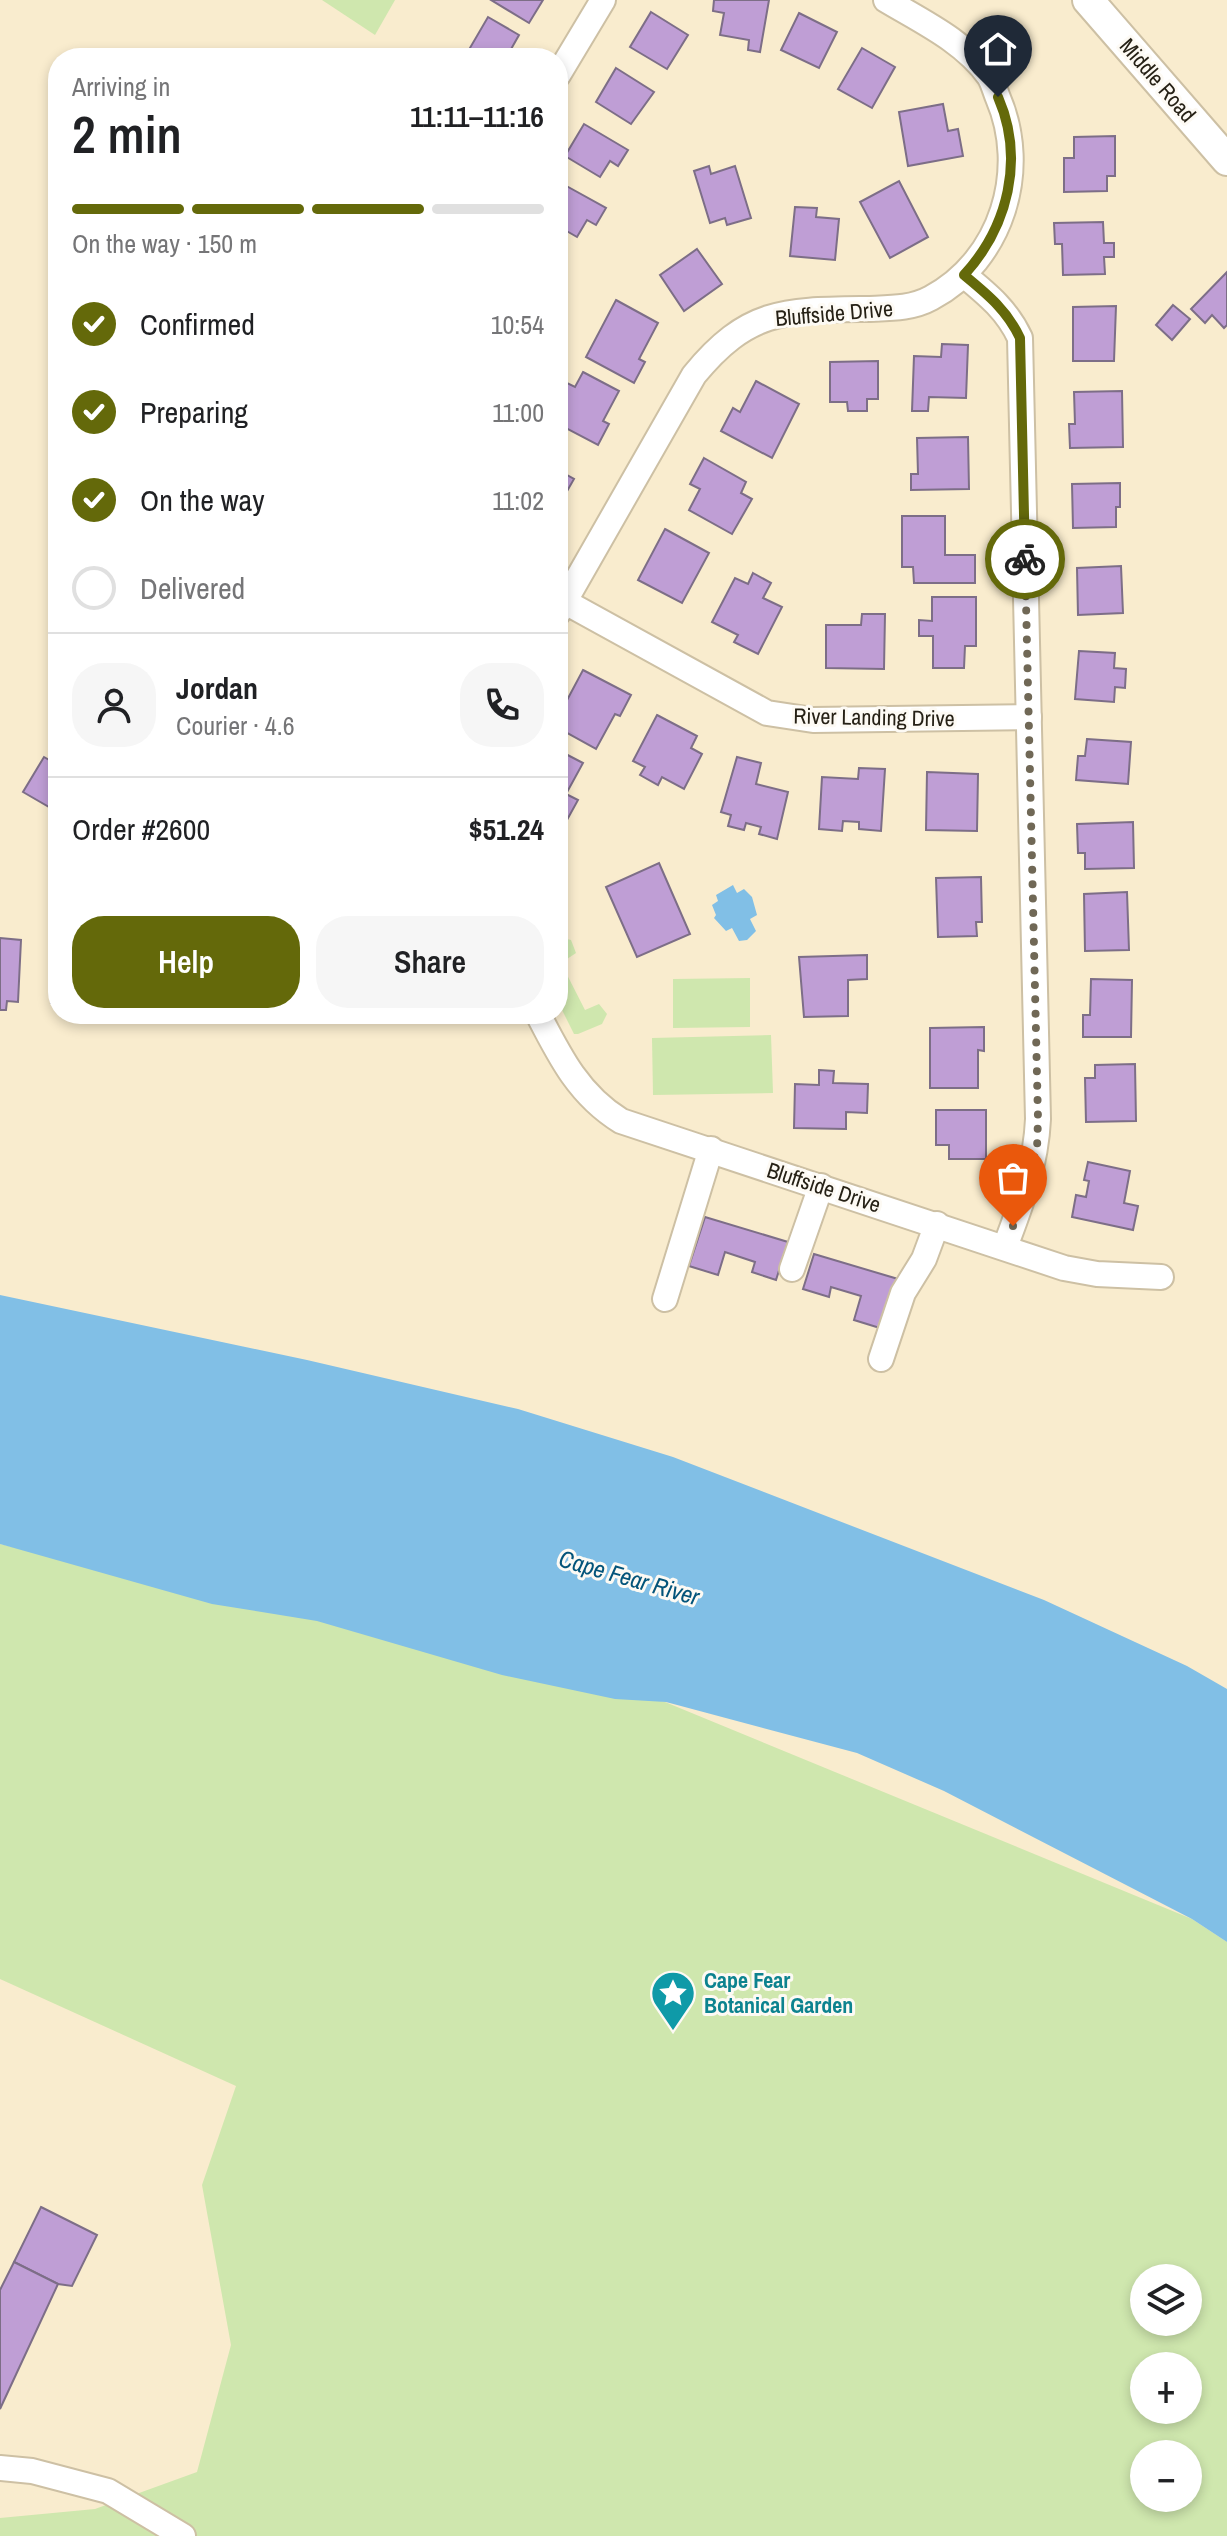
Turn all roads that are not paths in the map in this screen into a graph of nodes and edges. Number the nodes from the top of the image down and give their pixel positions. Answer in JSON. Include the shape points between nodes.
{"nodes":[{"id":1,"x":603,"y":0,"type":"edge"},
{"id":2,"x":1088,"y":0,"type":"edge"},
{"id":3,"x":897,"y":3,"type":"edge"},
{"id":4,"x":568,"y":58,"type":"edge"},
{"id":5,"x":1227,"y":160,"type":"edge"},
{"id":6,"x":964,"y":275,"type":"junction"},
{"id":7,"x":568,"y":590,"type":"edge"},
{"id":8,"x":568,"y":608,"type":"edge"},
{"id":9,"x":1029,"y":717,"type":"junction"},
{"id":10,"x":543,"y":1024,"type":"edge"},
{"id":11,"x":711,"y":1149,"type":"junction"},
{"id":12,"x":821,"y":1186,"type":"junction"},
{"id":13,"x":937,"y":1224,"type":"junction"},
{"id":14,"x":1005,"y":1247,"type":"junction"},
{"id":15,"x":792,"y":1269,"type":"dead end"},
{"id":16,"x":1161,"y":1277,"type":"dead end"},
{"id":17,"x":665,"y":1299,"type":"dead end"},
{"id":18,"x":881,"y":1359,"type":"dead end"},
{"id":19,"x":0,"y":2468,"type":"edge"},
{"id":20,"x":183,"y":2536,"type":"edge"}],
"edges":[{"from":1,"to":4,"type":"street"},
{"from":2,"to":5,"type":"main road","name":"Middle Road"},
{"from":3,"to":6,"type":"street","name":"Bluffside Drive","via":[[945,34],[989,76],[1007,119],[1012,161],[1008,197],[984,253]]},
{"from":6,"to":7,"type":"street","name":"Bluffside Drive","via":[[931,298],[901,308],[781,313],[748,325],[719,345],[694,375]]},
{"from":6,"to":9,"type":"street","via":[[995,300],[1020,338]]},
{"from":8,"to":9,"type":"street","name":"River Landing Drive","via":[[767,713],[813,720]]},
{"from":9,"to":14,"type":"street","via":[[1037,1149]]},
{"from":10,"to":11,"type":"street","name":"Bluffside Drive","via":[[563,1062],[600,1108],[621,1121]]},
{"from":11,"to":12,"type":"street","name":"Bluffside Drive"},
{"from":11,"to":17,"type":"street"},
{"from":12,"to":13,"type":"street","name":"Bluffside Drive"},
{"from":12,"to":15,"type":"street"},
{"from":13,"to":14,"type":"street","name":"Bluffside Drive"},
{"from":13,"to":18,"type":"street","via":[[903,1293]]},
{"from":14,"to":16,"type":"street","name":"Bluffside Drive","via":[[1064,1268]]},
{"from":19,"to":20,"type":"street","via":[[108,2491]]}]}
